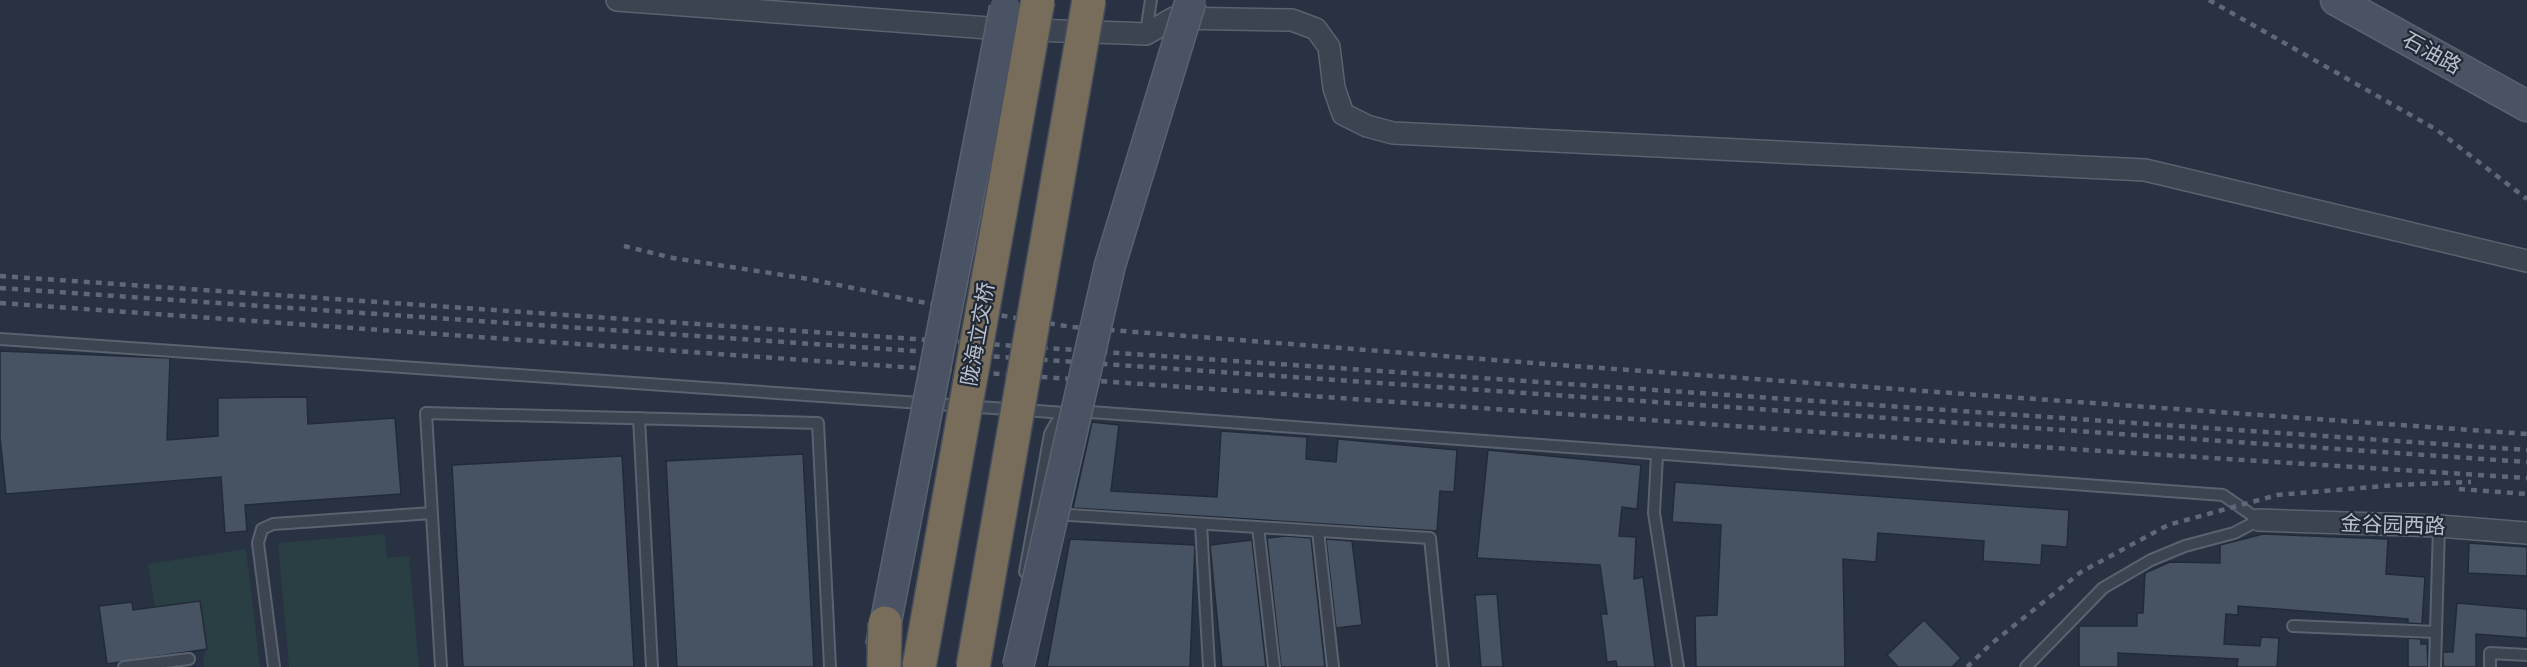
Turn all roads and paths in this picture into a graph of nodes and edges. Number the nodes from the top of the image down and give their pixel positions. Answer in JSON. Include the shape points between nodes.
{"nodes":[{"id":1,"x":617,"y":0,"type":"edge"},
{"id":2,"x":1004,"y":0,"type":"edge"},
{"id":3,"x":1038,"y":0,"type":"edge"},
{"id":4,"x":1089,"y":0,"type":"edge"},
{"id":5,"x":1110,"y":0,"type":"edge"},
{"id":6,"x":1151,"y":0,"type":"edge"},
{"id":7,"x":1191,"y":0,"type":"edge"},
{"id":8,"x":2336,"y":0,"type":"edge"},
{"id":9,"x":2372,"y":0,"type":"edge"},
{"id":10,"x":1146,"y":34,"type":"junction"},
{"id":11,"x":2527,"y":87,"type":"edge"},
{"id":12,"x":2527,"y":106,"type":"edge"},
{"id":13,"x":1044,"y":255,"type":"junction"},
{"id":14,"x":2527,"y":261,"type":"edge"},
{"id":15,"x":0,"y":339,"type":"edge"},
{"id":16,"x":931,"y":403,"type":"junction"},
{"id":17,"x":1065,"y":413,"type":"junction"},
{"id":18,"x":639,"y":418,"type":"junction"},
{"id":19,"x":1657,"y":455,"type":"junction"},
{"id":20,"x":432,"y":513,"type":"junction"},
{"id":21,"x":1036,"y":513,"type":"junction"},
{"id":22,"x":2259,"y":520,"type":"junction"},
{"id":23,"x":1201,"y":524,"type":"junction"},
{"id":24,"x":2439,"y":526,"type":"junction"},
{"id":25,"x":1258,"y":527,"type":"junction"},
{"id":26,"x":1318,"y":531,"type":"junction"},
{"id":27,"x":2527,"y":533,"type":"edge"},
{"id":28,"x":1024,"y":579,"type":"dead end"},
{"id":29,"x":885,"y":623,"type":"joint"},
{"id":30,"x":2293,"y":626,"type":"dead end"},
{"id":31,"x":2436,"y":632,"type":"junction"},
{"id":32,"x":1014,"y":634,"type":"dead end"},
{"id":33,"x":2527,"y":656,"type":"edge"},
{"id":34,"x":189,"y":659,"type":"dead end"},
{"id":35,"x":124,"y":667,"type":"edge"},
{"id":36,"x":274,"y":667,"type":"edge"},
{"id":37,"x":441,"y":667,"type":"edge"},
{"id":38,"x":652,"y":667,"type":"edge"},
{"id":39,"x":830,"y":667,"type":"edge"},
{"id":40,"x":881,"y":667,"type":"edge"},
{"id":41,"x":919,"y":667,"type":"edge"},
{"id":42,"x":974,"y":667,"type":"edge"},
{"id":43,"x":1008,"y":667,"type":"edge"},
{"id":44,"x":1018,"y":667,"type":"edge"},
{"id":45,"x":1209,"y":667,"type":"edge"},
{"id":46,"x":1274,"y":667,"type":"edge"},
{"id":47,"x":1334,"y":667,"type":"edge"},
{"id":48,"x":1443,"y":667,"type":"edge"},
{"id":49,"x":1678,"y":667,"type":"edge"},
{"id":50,"x":2026,"y":667,"type":"edge"},
{"id":51,"x":2435,"y":667,"type":"edge"},
{"id":52,"x":2490,"y":667,"type":"edge"}],
"edges":[{"from":1,"to":10,"type":"street","via":[[1002,29]]},
{"from":2,"to":29,"type":"main road","bridge":true},
{"from":3,"to":41,"type":"highway","name":"陇海立交桥","bridge":true},
{"from":4,"to":13,"type":"highway","bridge":true},
{"from":5,"to":13,"type":"highway","bridge":true},
{"from":6,"to":10,"type":"lane"},
{"from":7,"to":44,"type":"main road","bridge":true,"via":[[1110,265]]},
{"from":8,"to":12,"type":"main road","name":"石油路"},
{"from":9,"to":11,"type":"main road","name":"石油路"},
{"from":10,"to":14,"type":"street","via":[[1174,18],[1292,20],[1316,29],[1329,47],[1334,88],[1343,114],[1392,134],[2145,170]]},
{"from":13,"to":42,"type":"highway","bridge":true},
{"from":15,"to":16,"type":"lane"},
{"from":16,"to":17,"type":"lane"},
{"from":16,"to":40,"type":"lane"},
{"from":17,"to":19,"type":"lane"},
{"from":17,"to":21,"type":"lane","via":[[1050,434]]},
{"from":18,"to":20,"type":"lane","via":[[426,413]]},
{"from":18,"to":38,"type":"lane"},
{"from":18,"to":39,"type":"lane","via":[[818,423]]},
{"from":19,"to":22,"type":"lane","via":[[2223,495]]},
{"from":19,"to":49,"type":"lane","via":[[1654,513]]},
{"from":20,"to":36,"type":"lane","via":[[273,524],[262,529],[258,543]]},
{"from":20,"to":37,"type":"lane"},
{"from":21,"to":23,"type":"lane"},
{"from":21,"to":28,"type":"lane"},
{"from":22,"to":24,"type":"street","name":"金谷园西路"},
{"from":22,"to":50,"type":"lane","via":[[2234,533],[2151,560],[2103,588]]},
{"from":23,"to":25,"type":"lane"},
{"from":23,"to":45,"type":"lane"},
{"from":24,"to":27,"type":"street","name":"金谷园西路"},
{"from":24,"to":31,"type":"lane"},
{"from":25,"to":26,"type":"lane"},
{"from":25,"to":46,"type":"lane"},
{"from":26,"to":47,"type":"lane"},
{"from":26,"to":48,"type":"lane","via":[[1430,538]]},
{"from":29,"to":40,"type":"highway","bridge":true},
{"from":30,"to":31,"type":"lane"},
{"from":31,"to":51,"type":"lane"},
{"from":32,"to":43,"type":"lane"},
{"from":33,"to":52,"type":"lane","via":[[2490,653]]},
{"from":34,"to":35,"type":"lane"}]}
